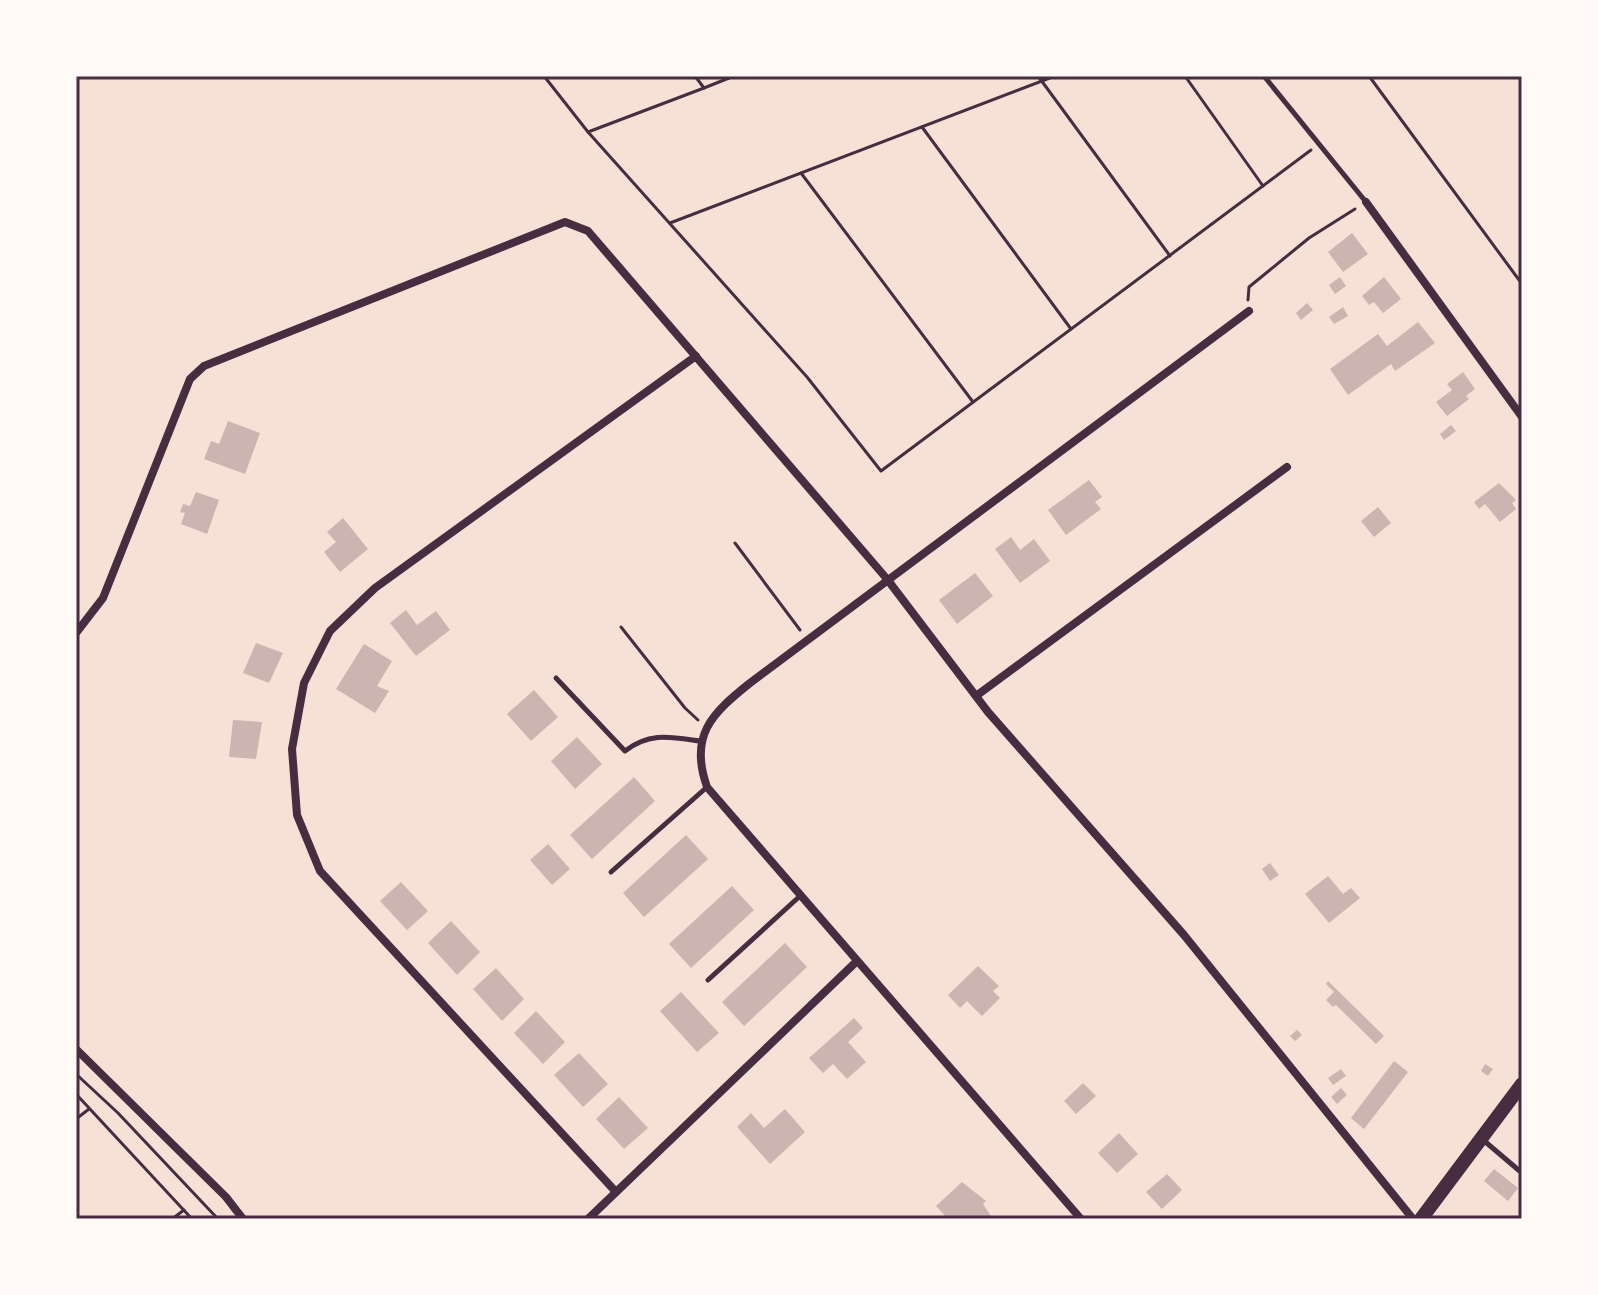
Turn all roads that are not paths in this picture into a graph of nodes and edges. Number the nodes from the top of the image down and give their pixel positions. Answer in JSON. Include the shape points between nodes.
{"nodes":[{"id":1,"x":1264,"y":76,"type":"edge"},
{"id":2,"x":1366,"y":202,"type":"joint"},
{"id":3,"x":1249,"y":311,"type":"road end"},
{"id":4,"x":696,"y":356,"type":"junction"},
{"id":5,"x":1522,"y":417,"type":"edge"},
{"id":6,"x":1287,"y":467,"type":"dead end"},
{"id":7,"x":887,"y":579,"type":"junction"},
{"id":8,"x":76,"y":633,"type":"edge"},
{"id":9,"x":556,"y":678,"type":"dead end"},
{"id":10,"x":976,"y":696,"type":"junction"},
{"id":11,"x":700,"y":741,"type":"junction"},
{"id":12,"x":707,"y":787,"type":"junction"},
{"id":13,"x":611,"y":872,"type":"dead end"},
{"id":14,"x":800,"y":896,"type":"junction"},
{"id":15,"x":857,"y":961,"type":"junction"},
{"id":16,"x":708,"y":980,"type":"dead end"},
{"id":17,"x":76,"y":1049,"type":"edge"},
{"id":18,"x":1522,"y":1084,"type":"edge"},
{"id":19,"x":1482,"y":1138,"type":"junction"},
{"id":20,"x":1522,"y":1173,"type":"edge"},
{"id":21,"x":616,"y":1192,"type":"junction"},
{"id":22,"x":1414,"y":1217,"type":"edge"},
{"id":23,"x":243,"y":1219,"type":"edge"},
{"id":24,"x":588,"y":1219,"type":"edge"},
{"id":25,"x":1081,"y":1219,"type":"edge"}],
"edges":[{"from":1,"to":2,"type":"lane"},
{"from":2,"to":5,"type":"street"},
{"from":3,"to":7,"type":"street"},
{"from":4,"to":7,"type":"street"},
{"from":4,"to":8,"type":"street","via":[[588,231],[565,222],[204,366],[190,379],[103,598]]},
{"from":4,"to":21,"type":"street","via":[[375,588],[330,631],[304,683],[292,749],[297,815],[320,871]]},
{"from":6,"to":10,"type":"street"},
{"from":7,"to":10,"type":"street"},
{"from":7,"to":11,"type":"street","via":[[727,701]]},
{"from":9,"to":11,"type":"lane","via":[[625,751],[661,735]]},
{"from":10,"to":22,"type":"street","via":[[1184,935]]},
{"from":11,"to":12,"type":"street","via":[[699,765]]},
{"from":12,"to":13,"type":"lane"},
{"from":12,"to":14,"type":"street"},
{"from":14,"to":15,"type":"street"},
{"from":14,"to":16,"type":"lane"},
{"from":15,"to":21,"type":"street"},
{"from":15,"to":25,"type":"street"},
{"from":17,"to":23,"type":"street"},
{"from":18,"to":19,"type":"street"},
{"from":19,"to":20,"type":"lane"},
{"from":19,"to":22,"type":"street"},
{"from":21,"to":24,"type":"street"}]}
